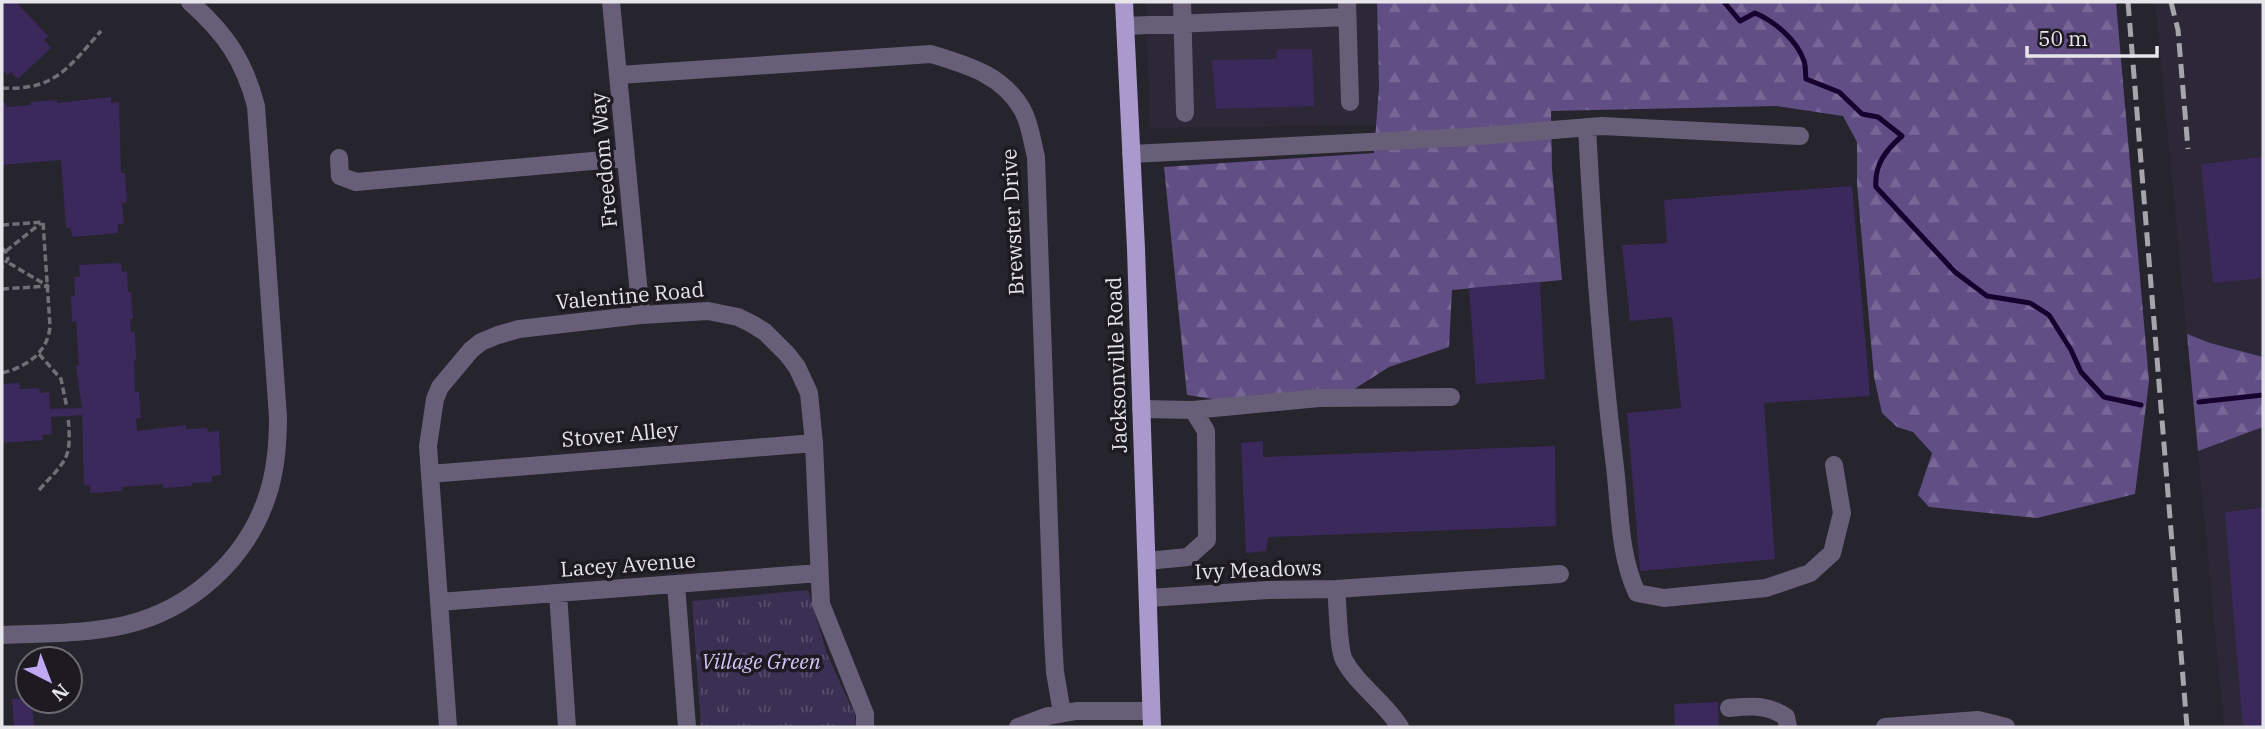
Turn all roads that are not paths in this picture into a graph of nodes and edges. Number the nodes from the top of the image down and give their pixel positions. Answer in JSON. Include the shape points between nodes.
{"nodes":[{"id":1,"x":190,"y":2,"type":"edge"},
{"id":2,"x":611,"y":2,"type":"edge"},
{"id":3,"x":1124,"y":2,"type":"edge"},
{"id":4,"x":1181,"y":2,"type":"edge"},
{"id":5,"x":1347,"y":9,"type":"edge"},
{"id":6,"x":1182,"y":23,"type":"junction"},
{"id":7,"x":1125,"y":26,"type":"junction"},
{"id":8,"x":619,"y":75,"type":"junction"},
{"id":9,"x":1350,"y":102,"type":"dead end"},
{"id":10,"x":1185,"y":113,"type":"dead end"},
{"id":11,"x":1587,"y":127,"type":"junction"},
{"id":12,"x":1800,"y":136,"type":"dead end"},
{"id":13,"x":1131,"y":154,"type":"junction"},
{"id":14,"x":339,"y":158,"type":"dead end"},
{"id":15,"x":626,"y":158,"type":"junction"},
{"id":16,"x":641,"y":315,"type":"junction"},
{"id":17,"x":1451,"y":397,"type":"dead end"},
{"id":18,"x":1141,"y":409,"type":"junction"},
{"id":19,"x":1193,"y":410,"type":"junction"},
{"id":20,"x":814,"y":443,"type":"junction"},
{"id":21,"x":1834,"y":465,"type":"dead end"},
{"id":22,"x":430,"y":474,"type":"junction"},
{"id":23,"x":1147,"y":561,"type":"junction"},
{"id":24,"x":819,"y":573,"type":"junction"},
{"id":25,"x":1560,"y":574,"type":"dead end"},
{"id":26,"x":676,"y":584,"type":"junction"},
{"id":27,"x":1336,"y":589,"type":"junction"},
{"id":28,"x":558,"y":593,"type":"junction"},
{"id":29,"x":1149,"y":598,"type":"junction"},
{"id":30,"x":439,"y":602,"type":"junction"},
{"id":31,"x":2,"y":635,"type":"edge"},
{"id":32,"x":1729,"y":708,"type":"dead end"},
{"id":33,"x":1062,"y":713,"type":"junction"},
{"id":34,"x":1152,"y":719,"type":"edge"},
{"id":35,"x":448,"y":727,"type":"edge"},
{"id":36,"x":567,"y":727,"type":"edge"},
{"id":37,"x":687,"y":727,"type":"edge"},
{"id":38,"x":865,"y":727,"type":"edge"},
{"id":39,"x":1018,"y":727,"type":"edge"},
{"id":40,"x":1400,"y":727,"type":"edge"},
{"id":41,"x":1788,"y":727,"type":"edge"},
{"id":42,"x":1885,"y":727,"type":"edge"},
{"id":43,"x":2007,"y":727,"type":"edge"}],
"edges":[{"from":1,"to":31,"type":"street","via":[[237,55],[256,106],[278,417],[276,460],[267,498],[231,561],[179,604],[124,625]]},
{"from":2,"to":8,"type":"street","name":"Freedom Way"},
{"from":3,"to":7,"type":"main road","name":"Jacksonville Road"},
{"from":4,"to":6,"type":"street"},
{"from":5,"to":6,"type":"street"},
{"from":5,"to":9,"type":"street"},
{"from":6,"to":7,"type":"street"},
{"from":6,"to":10,"type":"street"},
{"from":7,"to":13,"type":"main road","name":"Jacksonville Road"},
{"from":8,"to":15,"type":"street","name":"Freedom Way"},
{"from":8,"to":33,"type":"street","name":"Brewster Drive","via":[[931,54],[974,67],[998,81],[1022,109],[1036,157],[1053,638]]},
{"from":11,"to":12,"type":"street"},
{"from":11,"to":13,"type":"street"},
{"from":11,"to":21,"type":"street","via":[[1593,254],[1612,444],[1627,572],[1637,593],[1664,597],[1766,588],[1810,573],[1832,553],[1842,513]]},
{"from":13,"to":18,"type":"main road","name":"Jacksonville Road"},
{"from":14,"to":15,"type":"street","via":[[340,176],[356,182]]},
{"from":15,"to":16,"type":"street","name":"Freedom Way"},
{"from":16,"to":20,"type":"street","name":"Valentine Road","via":[[723,313],[765,332],[804,380]]},
{"from":16,"to":22,"type":"street","name":"Valentine Road","via":[[519,329],[481,342],[440,387],[428,446]]},
{"from":17,"to":19,"type":"street","via":[[1319,398]]},
{"from":18,"to":19,"type":"street"},
{"from":18,"to":23,"type":"main road","name":"Jacksonville Road"},
{"from":19,"to":23,"type":"street","via":[[1206,431],[1207,540],[1188,557]]},
{"from":20,"to":22,"type":"street","name":"Stover Alley"},
{"from":20,"to":24,"type":"street","name":"Valentine Road"},
{"from":22,"to":30,"type":"street","name":"Valentine Road"},
{"from":23,"to":29,"type":"main road","name":"Jacksonville Road"},
{"from":24,"to":26,"type":"street","name":"Lacey Avenue"},
{"from":24,"to":38,"type":"street","name":"Valentine Road","via":[[821,604],[865,714]]},
{"from":25,"to":27,"type":"street"},
{"from":26,"to":28,"type":"street","name":"Lacey Avenue"},
{"from":26,"to":37,"type":"street"},
{"from":27,"to":29,"type":"street","name":"Ivy Meadows"},
{"from":27,"to":40,"type":"street","name":"Ivy Meadows","via":[[1343,658]]},
{"from":28,"to":30,"type":"street","name":"Lacey Avenue"},
{"from":28,"to":36,"type":"street"},
{"from":29,"to":34,"type":"main road","name":"Jacksonville Road"},
{"from":30,"to":35,"type":"street","name":"Valentine Road"},
{"from":32,"to":41,"type":"street","via":[[1773,708],[1786,717]]},
{"from":33,"to":34,"type":"street","via":[[1076,710]]},
{"from":33,"to":39,"type":"street"},
{"from":42,"to":43,"type":"street","via":[[1978,720]]}]}
